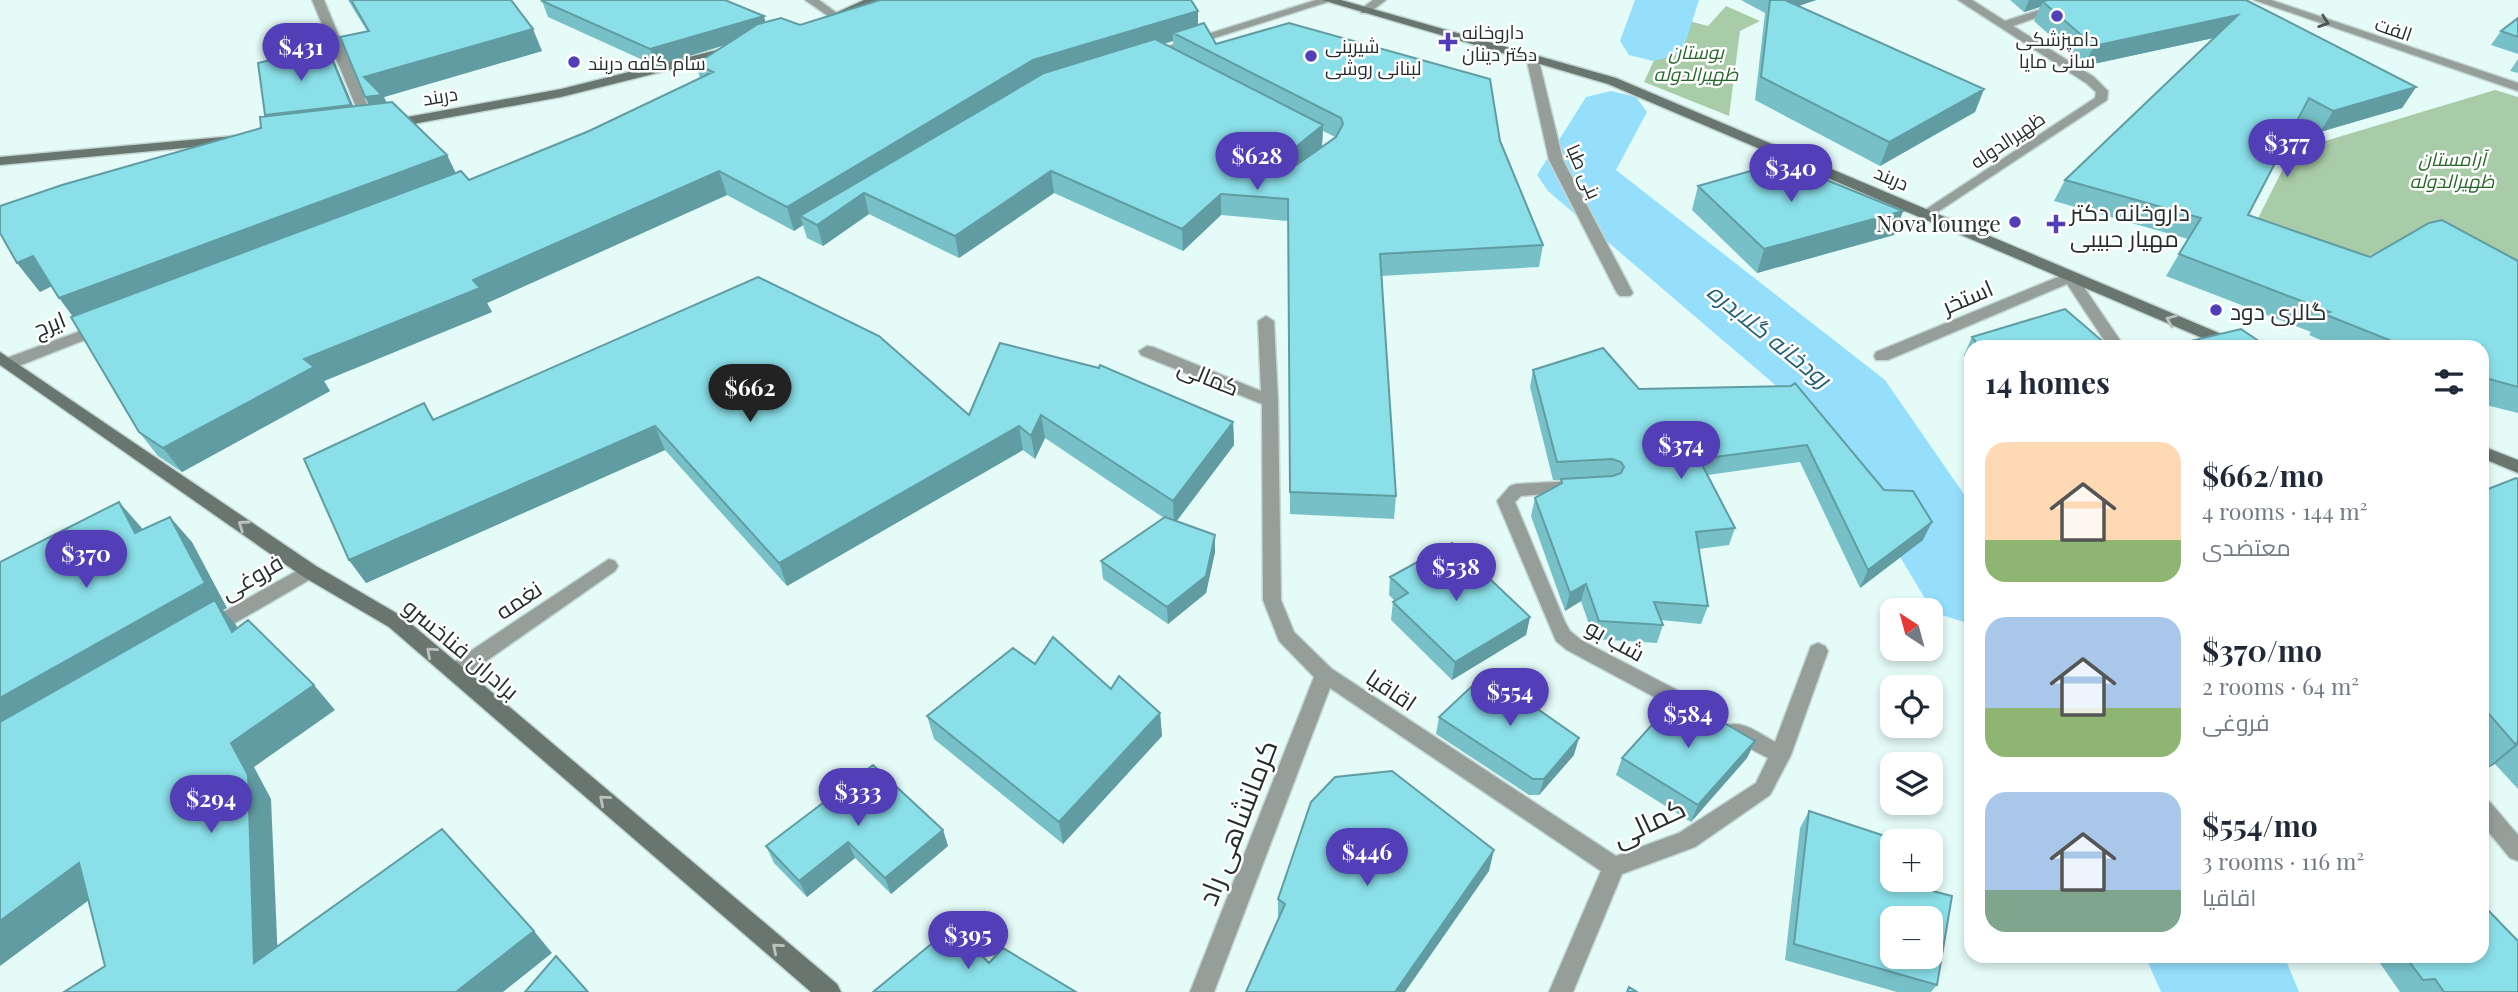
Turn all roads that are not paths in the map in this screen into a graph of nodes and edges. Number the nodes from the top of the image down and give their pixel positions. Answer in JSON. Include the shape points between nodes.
{"nodes":[{"id":1,"x":318,"y":0,"type":"edge"},
{"id":2,"x":811,"y":0,"type":"edge"},
{"id":3,"x":874,"y":0,"type":"edge"},
{"id":4,"x":1328,"y":0,"type":"edge"},
{"id":5,"x":1380,"y":0,"type":"edge"},
{"id":6,"x":1964,"y":0,"type":"edge"},
{"id":7,"x":2081,"y":0,"type":"edge"},
{"id":8,"x":2264,"y":0,"type":"edge"},
{"id":9,"x":1365,"y":11,"type":"junction"},
{"id":10,"x":829,"y":19,"type":"joint"},
{"id":11,"x":2004,"y":25,"type":"junction"},
{"id":12,"x":746,"y":48,"type":"joint"},
{"id":13,"x":1532,"y":57,"type":"junction"},
{"id":14,"x":1130,"y":60,"type":"edge"},
{"id":15,"x":712,"y":72,"type":"edge"},
{"id":16,"x":2518,"y":87,"type":"edge"},
{"id":17,"x":364,"y":128,"type":"joint"},
{"id":18,"x":247,"y":139,"type":"edge"},
{"id":19,"x":0,"y":161,"type":"edge"},
{"id":20,"x":1927,"y":215,"type":"junction"},
{"id":21,"x":2070,"y":277,"type":"junction"},
{"id":22,"x":1625,"y":293,"type":"dead end"},
{"id":23,"x":1266,"y":321,"type":"dead end"},
{"id":24,"x":114,"y":323,"type":"edge"},
{"id":25,"x":2112,"y":340,"type":"edge"},
{"id":26,"x":2220,"y":340,"type":"edge"},
{"id":27,"x":1147,"y":351,"type":"dead end"},
{"id":28,"x":1882,"y":356,"type":"dead end"},
{"id":29,"x":5,"y":360,"type":"edge"},
{"id":30,"x":1270,"y":401,"type":"junction"},
{"id":31,"x":2489,"y":455,"type":"edge"},
{"id":32,"x":2518,"y":467,"type":"edge"},
{"id":33,"x":1595,"y":486,"type":"edge"},
{"id":34,"x":609,"y":566,"type":"dead end"},
{"id":35,"x":309,"y":571,"type":"junction"},
{"id":36,"x":190,"y":640,"type":"edge"},
{"id":37,"x":1818,"y":651,"type":"dead end"},
{"id":38,"x":455,"y":672,"type":"junction"},
{"id":39,"x":1325,"y":675,"type":"junction"},
{"id":40,"x":1781,"y":755,"type":"junction"},
{"id":41,"x":2489,"y":817,"type":"edge"},
{"id":42,"x":2518,"y":851,"type":"edge"},
{"id":43,"x":1614,"y":866,"type":"junction"},
{"id":44,"x":829,"y":992,"type":"edge"},
{"id":45,"x":1202,"y":992,"type":"edge"},
{"id":46,"x":1561,"y":992,"type":"edge"}],
"edges":[{"from":1,"to":17,"type":"street"},
{"from":2,"to":10,"type":"street"},
{"from":3,"to":10,"type":"main road"},
{"from":4,"to":9,"type":"main road","name":"دربند"},
{"from":4,"to":14,"type":"street","via":[[1162,56]]},
{"from":5,"to":9,"type":"street"},
{"from":6,"to":11,"type":"street"},
{"from":7,"to":11,"type":"street"},
{"from":8,"to":16,"type":"street","name":"الفت","one_way":true},
{"from":9,"to":13,"type":"main road","name":"دربند"},
{"from":11,"to":20,"type":"street","name":"ظهیرالدوله","via":[[2090,80],[2102,91],[2101,100]]},
{"from":12,"to":15,"type":"street"},
{"from":12,"to":17,"type":"main road","name":"دربند","via":[[528,102]]},
{"from":13,"to":20,"type":"main road","name":"دربند","via":[[1612,81]]},
{"from":13,"to":22,"type":"street","name":"بنی طبا","via":[[1556,160]]},
{"from":18,"to":19,"type":"main road"},
{"from":20,"to":21,"type":"main road","name":"دربند"},
{"from":21,"to":25,"type":"street"},
{"from":26,"to":21,"type":"main road","name":"دربند","one_way":true},
{"from":21,"to":28,"type":"street","name":"استخر"},
{"from":23,"to":30,"type":"street"},
{"from":24,"to":29,"type":"street","name":"ایرج"},
{"from":27,"to":30,"type":"street","name":"کمالی"},
{"from":35,"to":29,"type":"main road","name":"برادران فناخسرو","one_way":true},
{"from":30,"to":39,"type":"street","name":"اقاقیا","via":[[1272,600],[1286,636]]},
{"from":31,"to":32,"type":"main road"},
{"from":33,"to":40,"type":"street","name":"شب بو","via":[[1516,490],[1506,501],[1563,636]]},
{"from":34,"to":38,"type":"street","name":"نغمه"},
{"from":35,"to":36,"type":"street","name":"فروغی"},
{"from":38,"to":35,"type":"main road","name":"برادران فناخسرو","one_way":true,"via":[[396,622]]},
{"from":37,"to":40,"type":"street","name":"کمالی"},
{"from":44,"to":38,"type":"main road","name":"برادران فناخسرو","one_way":true},
{"from":39,"to":43,"type":"street","name":"اقاقیا"},
{"from":39,"to":45,"type":"street","name":"کرمانشاهی راد"},
{"from":40,"to":43,"type":"street","name":"کمالی","via":[[1763,789],[1687,840]]},
{"from":41,"to":42,"type":"street"},
{"from":43,"to":46,"type":"street","name":"کمالی"}]}
